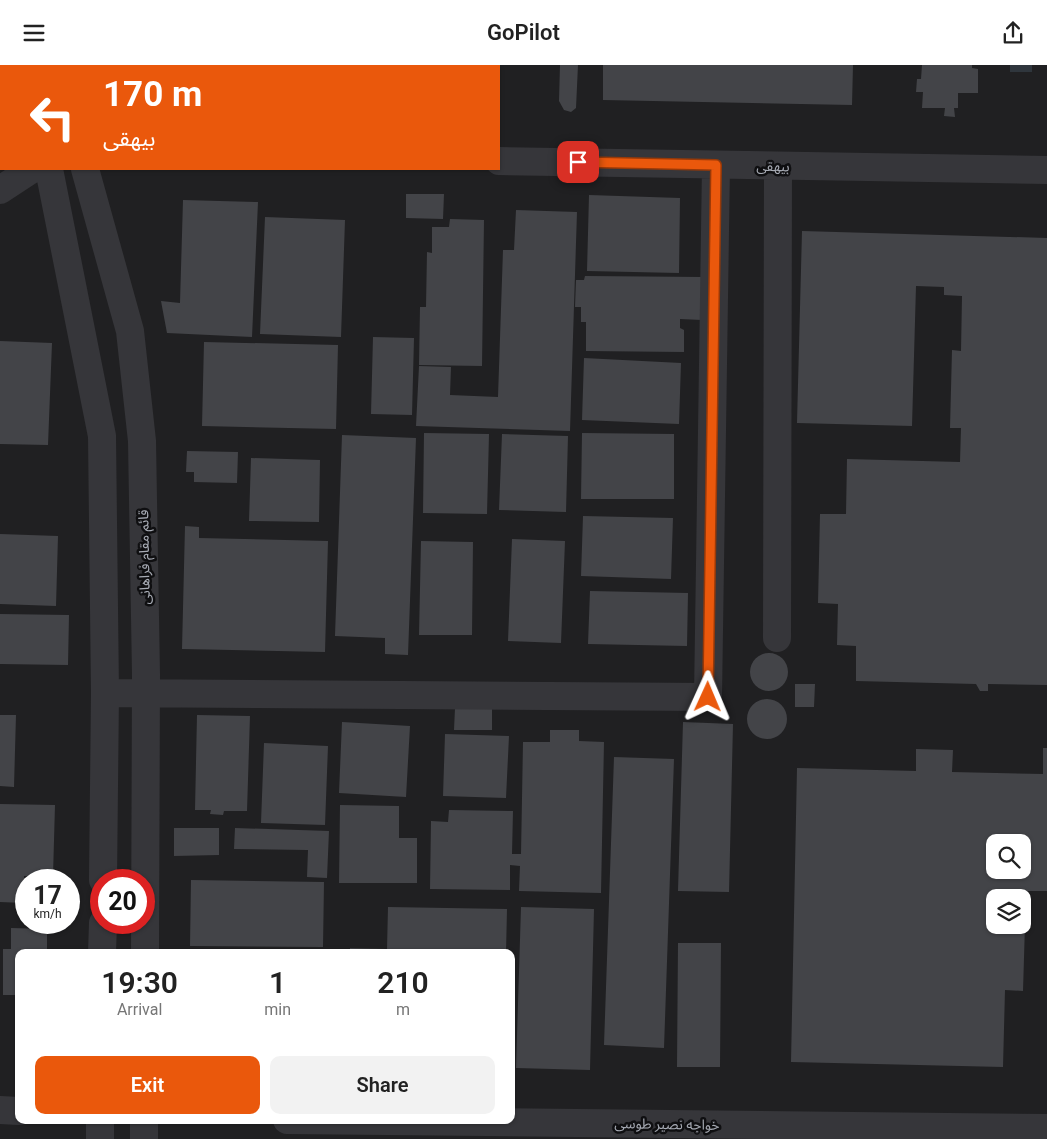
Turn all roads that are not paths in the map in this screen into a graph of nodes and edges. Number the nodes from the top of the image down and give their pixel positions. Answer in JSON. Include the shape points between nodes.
{"nodes":[{"id":1,"x":500,"y":161,"type":"edge"},
{"id":2,"x":716,"y":165,"type":"junction"},
{"id":3,"x":778,"y":166,"type":"junction"},
{"id":4,"x":30,"y":170,"type":"edge"},
{"id":5,"x":49,"y":170,"type":"edge"},
{"id":6,"x":85,"y":170,"type":"edge"},
{"id":7,"x":1047,"y":170,"type":"edge"},
{"id":8,"x":0,"y":190,"type":"edge"},
{"id":9,"x":777,"y":638,"type":"dead end"},
{"id":10,"x":105,"y":693,"type":"junction"},
{"id":11,"x":146,"y":693,"type":"junction"},
{"id":12,"x":103,"y":869,"type":"edge"},
{"id":13,"x":102,"y":934,"type":"edge"},
{"id":14,"x":102,"y":949,"type":"edge"},
{"id":15,"x":145,"y":949,"type":"edge"},
{"id":16,"x":0,"y":1111,"type":"edge"},
{"id":17,"x":15,"y":1111,"type":"edge"},
{"id":18,"x":515,"y":1122,"type":"edge"},
{"id":19,"x":100,"y":1124,"type":"edge"},
{"id":20,"x":144,"y":1124,"type":"edge"},
{"id":21,"x":1047,"y":1128,"type":"edge"},
{"id":22,"x":100,"y":1139,"type":"edge"},
{"id":23,"x":144,"y":1139,"type":"edge"}],
"edges":[{"from":1,"to":2,"type":"street","name":"بیهقی"},
{"from":2,"to":3,"type":"street","name":"بیهقی"},
{"from":2,"to":11,"type":"street","via":[[708,697]]},
{"from":3,"to":7,"type":"street","name":"بیهقی"},
{"from":3,"to":9,"type":"street"},
{"from":4,"to":8,"type":"street"},
{"from":5,"to":10,"type":"street","via":[[102,436]]},
{"from":6,"to":11,"type":"street","name":"قائم مقام فراهانی","via":[[130,331],[142,441]]},
{"from":10,"to":11,"type":"street"},
{"from":10,"to":12,"type":"street"},
{"from":11,"to":15,"type":"street","name":"قائم مقام فراهانی"},
{"from":13,"to":14,"type":"street"},
{"from":16,"to":17,"type":"street"},
{"from":18,"to":21,"type":"street","name":"خواجه نصیر طوسی"},
{"from":19,"to":22,"type":"street"},
{"from":20,"to":23,"type":"street"}]}
